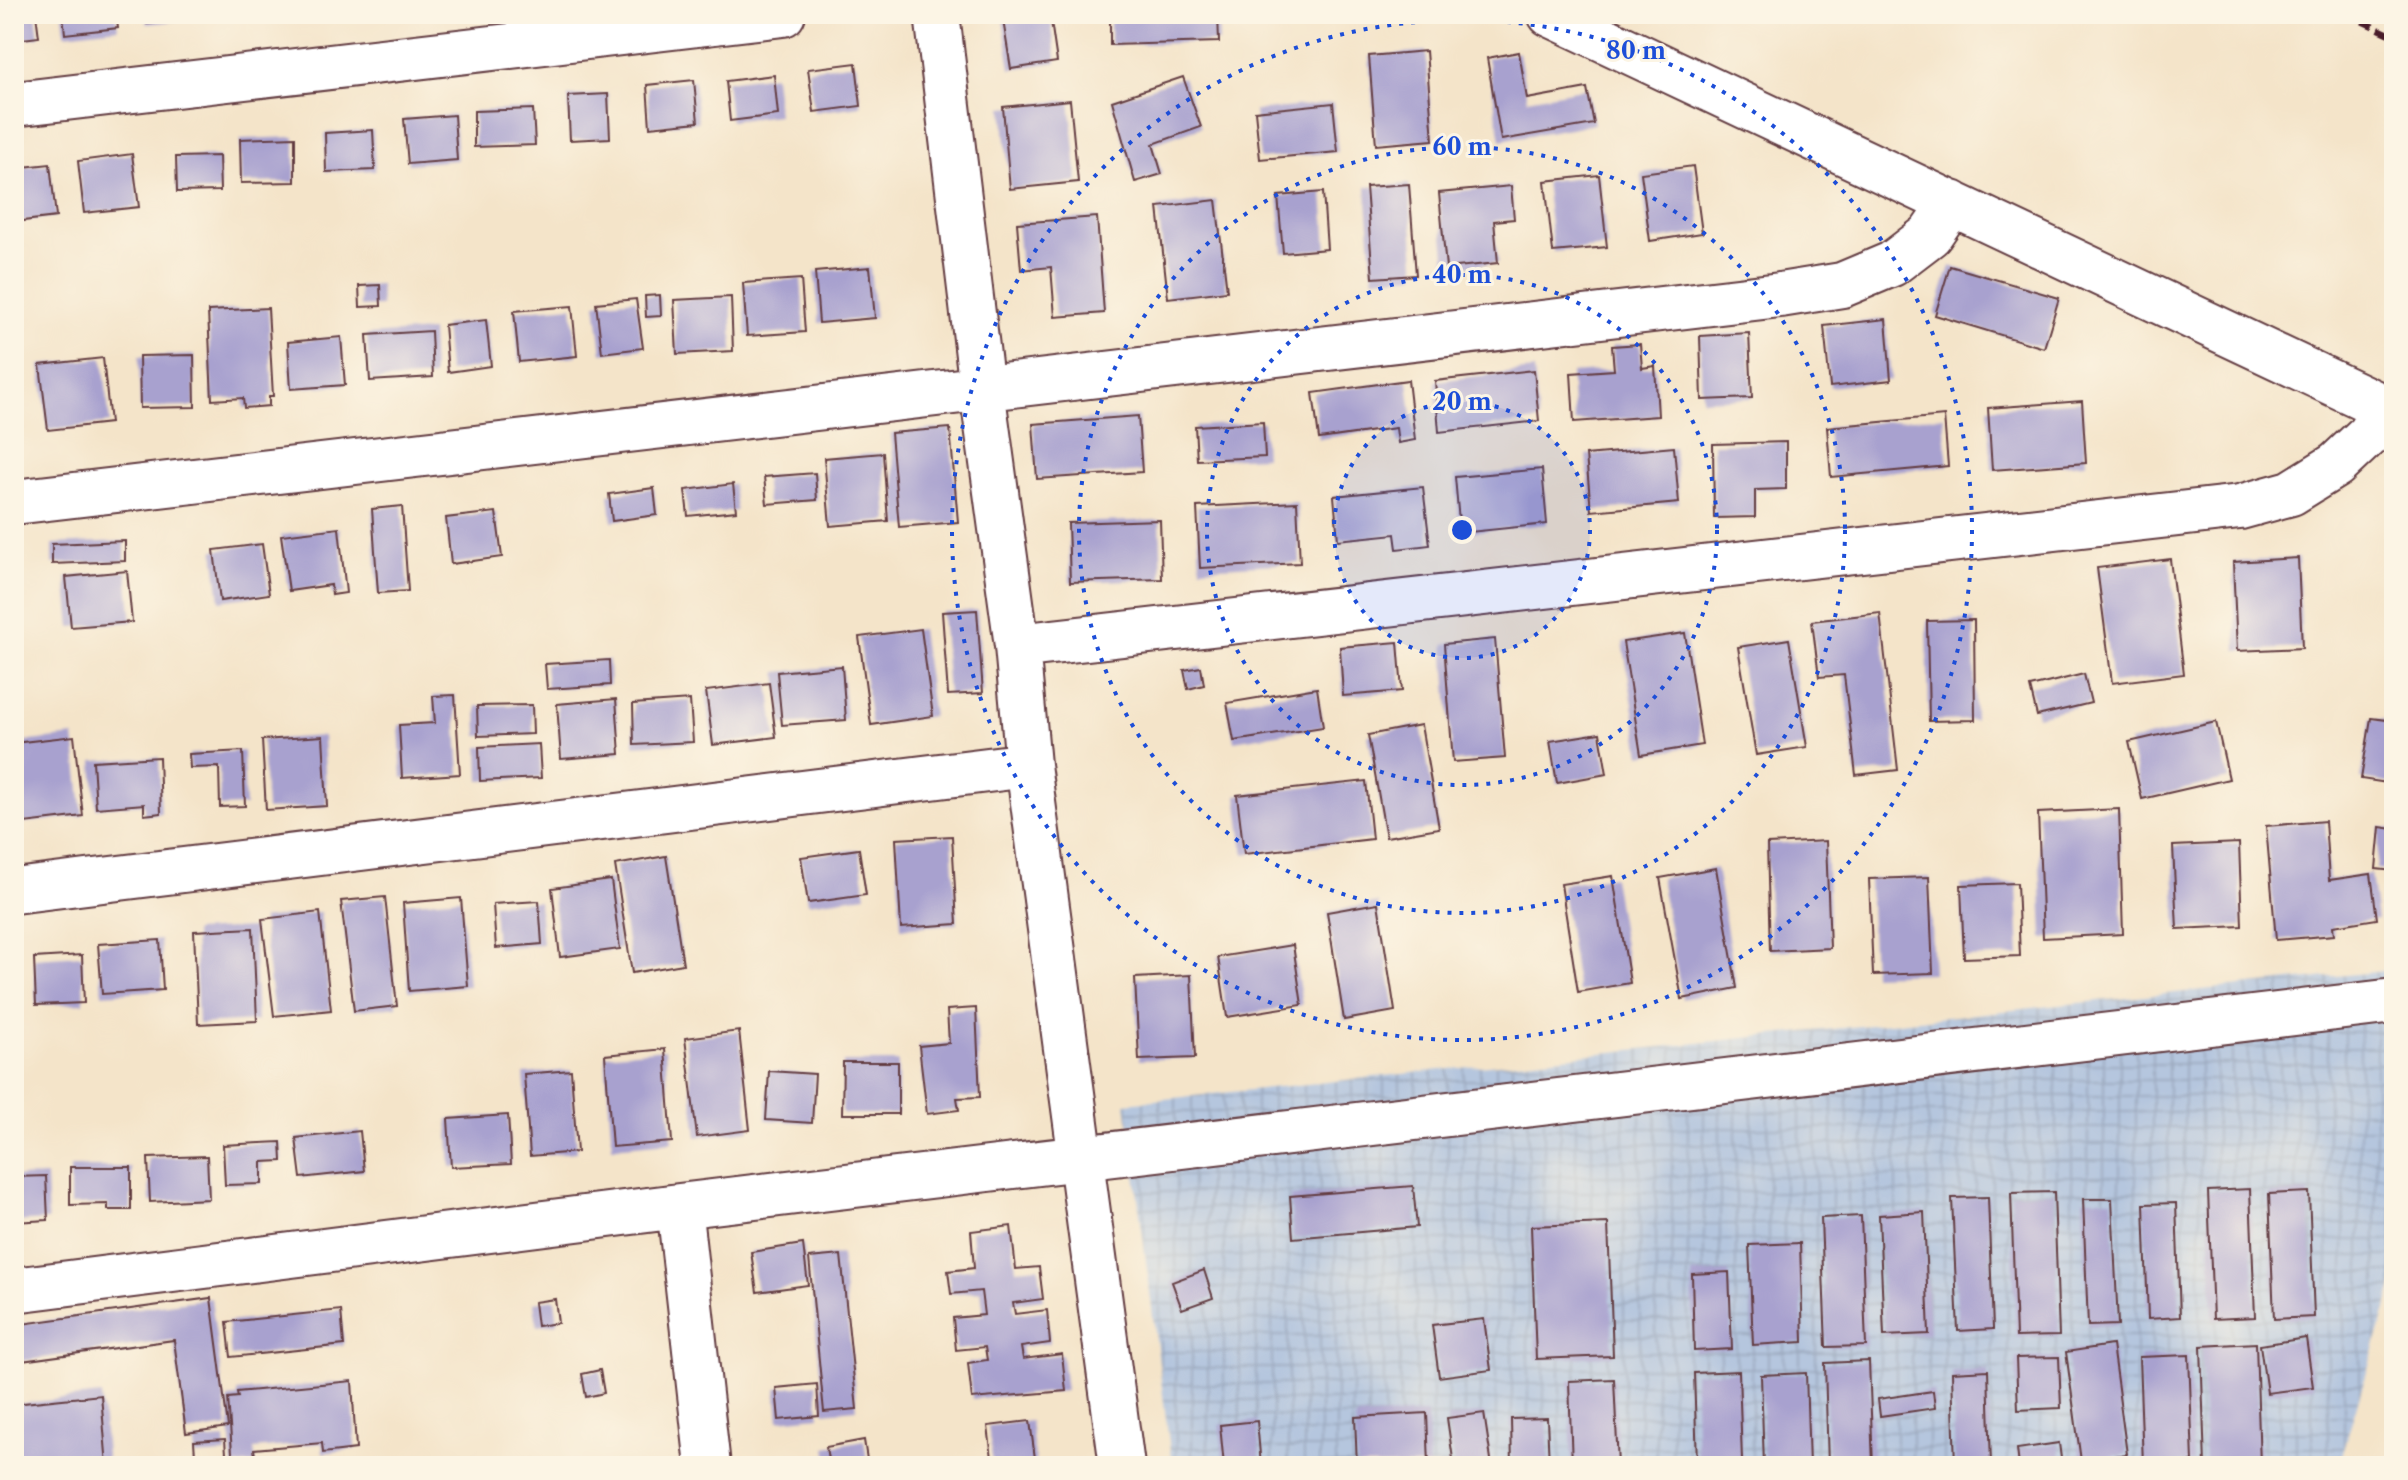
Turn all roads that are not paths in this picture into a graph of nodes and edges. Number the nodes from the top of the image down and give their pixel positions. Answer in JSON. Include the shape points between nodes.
{"nodes":[{"id":1,"x":783,"y":14,"type":"edge"},
{"id":2,"x":937,"y":14,"type":"edge"},
{"id":3,"x":1550,"y":14,"type":"edge"},
{"id":4,"x":14,"y":104,"type":"edge"},
{"id":5,"x":1952,"y":203,"type":"junction"},
{"id":6,"x":982,"y":389,"type":"junction"},
{"id":7,"x":2389,"y":410,"type":"edge"},
{"id":8,"x":14,"y":502,"type":"edge"},
{"id":9,"x":1017,"y":646,"type":"junction"},
{"id":10,"x":1028,"y":765,"type":"junction"},
{"id":11,"x":14,"y":891,"type":"edge"},
{"id":12,"x":2394,"y":1001,"type":"edge"},
{"id":13,"x":1080,"y":1159,"type":"junction"},
{"id":14,"x":679,"y":1206,"type":"junction"},
{"id":15,"x":14,"y":1290,"type":"edge"},
{"id":16,"x":708,"y":1466,"type":"edge"},
{"id":17,"x":1122,"y":1466,"type":"edge"}],
"edges":[{"from":1,"to":4,"type":"street"},
{"from":2,"to":6,"type":"street"},
{"from":3,"to":5,"type":"street"},
{"from":5,"to":6,"type":"street","via":[[1930,235],[1892,264],[1842,285]]},
{"from":5,"to":7,"type":"street"},
{"from":6,"to":8,"type":"street"},
{"from":6,"to":9,"type":"street"},
{"from":7,"to":9,"type":"street","via":[[2336,465],[2291,493],[2240,507]]},
{"from":9,"to":10,"type":"street"},
{"from":10,"to":11,"type":"street"},
{"from":10,"to":13,"type":"street"},
{"from":12,"to":13,"type":"street"},
{"from":13,"to":14,"type":"street"},
{"from":13,"to":17,"type":"street"},
{"from":14,"to":15,"type":"street"},
{"from":14,"to":16,"type":"street"}]}
